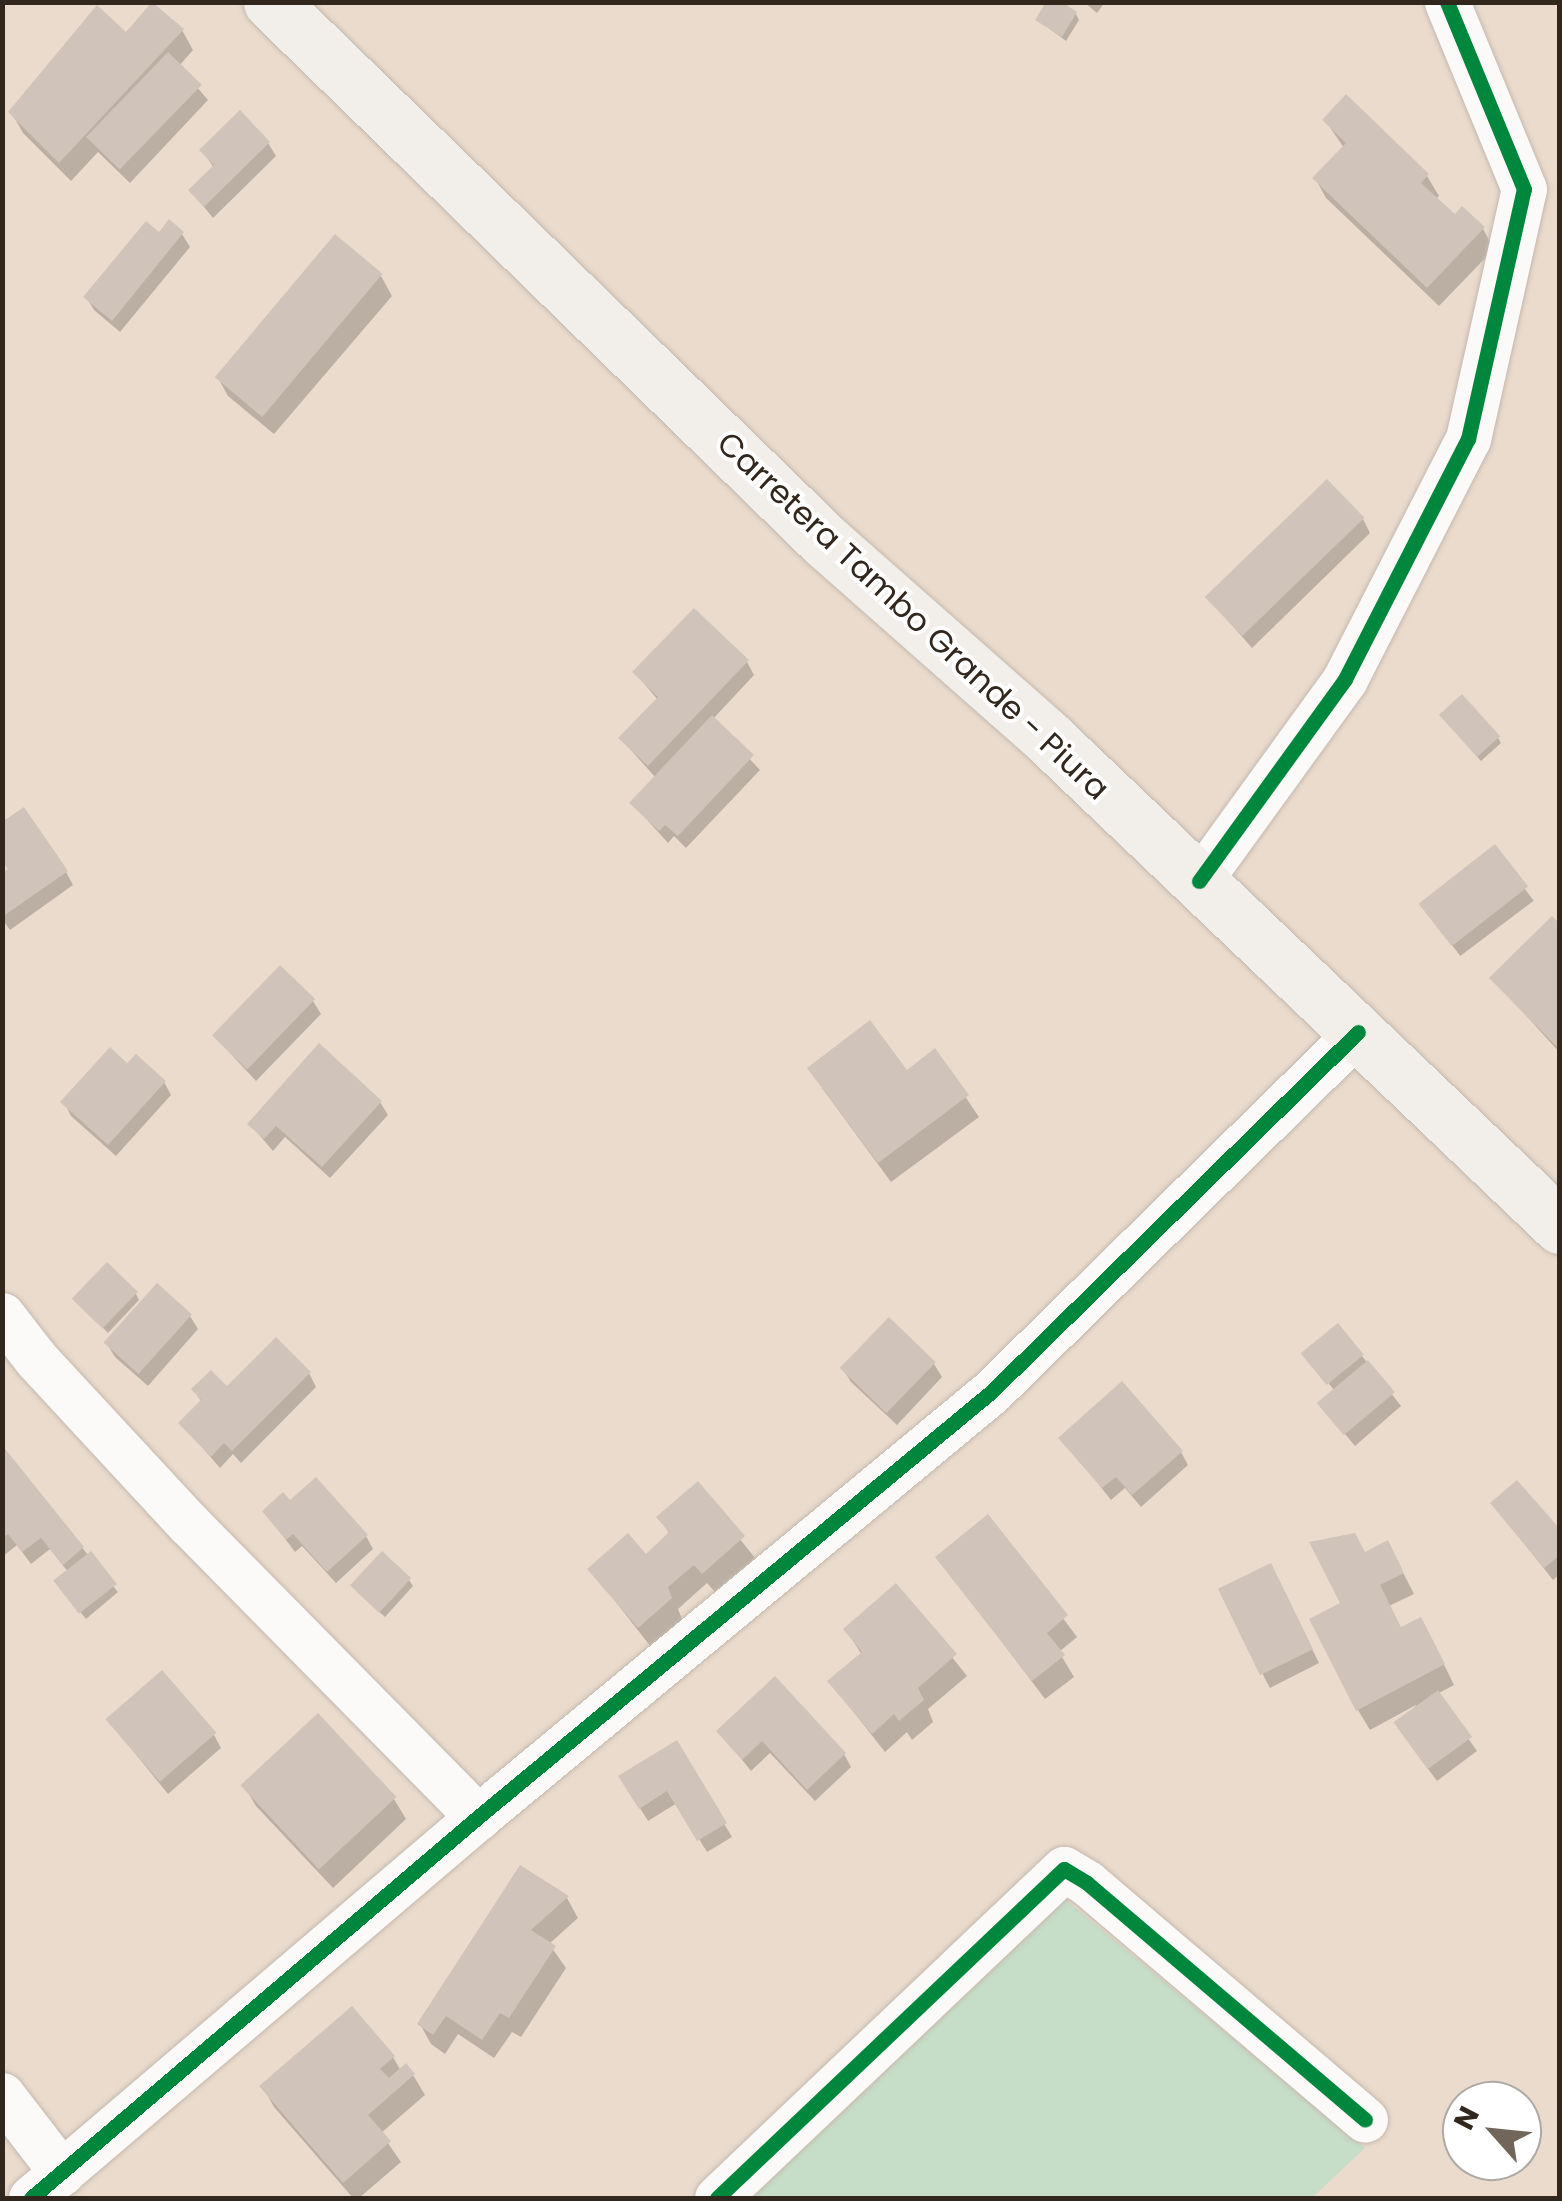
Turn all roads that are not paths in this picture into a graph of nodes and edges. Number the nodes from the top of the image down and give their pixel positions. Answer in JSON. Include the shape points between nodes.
{"nodes":[{"id":1,"x":271,"y":2,"type":"edge"},
{"id":2,"x":1446,"y":2,"type":"edge"},
{"id":3,"x":1199,"y":881,"type":"junction"},
{"id":4,"x":1358,"y":1032,"type":"junction"},
{"id":5,"x":1560,"y":1226,"type":"edge"},
{"id":6,"x":2,"y":1314,"type":"edge"},
{"id":7,"x":478,"y":1816,"type":"junction"},
{"id":8,"x":2,"y":2095,"type":"edge"},
{"id":9,"x":1365,"y":2120,"type":"dead end"},
{"id":10,"x":47,"y":2186,"type":"edge"},
{"id":11,"x":717,"y":2198,"type":"edge"}],
"edges":[{"from":1,"to":3,"type":"main road","name":"Carretera Tambo Grande - Piura","via":[[824,540]]},
{"from":2,"to":3,"type":"street","via":[[1524,189],[1468,439],[1345,679]]},
{"from":3,"to":4,"type":"main road","name":"Carretera Tambo Grande - Piura"},
{"from":4,"to":5,"type":"main road","name":"Carretera Tambo Grande - Piura"},
{"from":4,"to":7,"type":"street","via":[[991,1392]]},
{"from":6,"to":7,"type":"street","via":[[189,1524]]},
{"from":7,"to":10,"type":"street"},
{"from":8,"to":10,"type":"street"},
{"from":9,"to":11,"type":"street","via":[[1064,1869]]}]}
